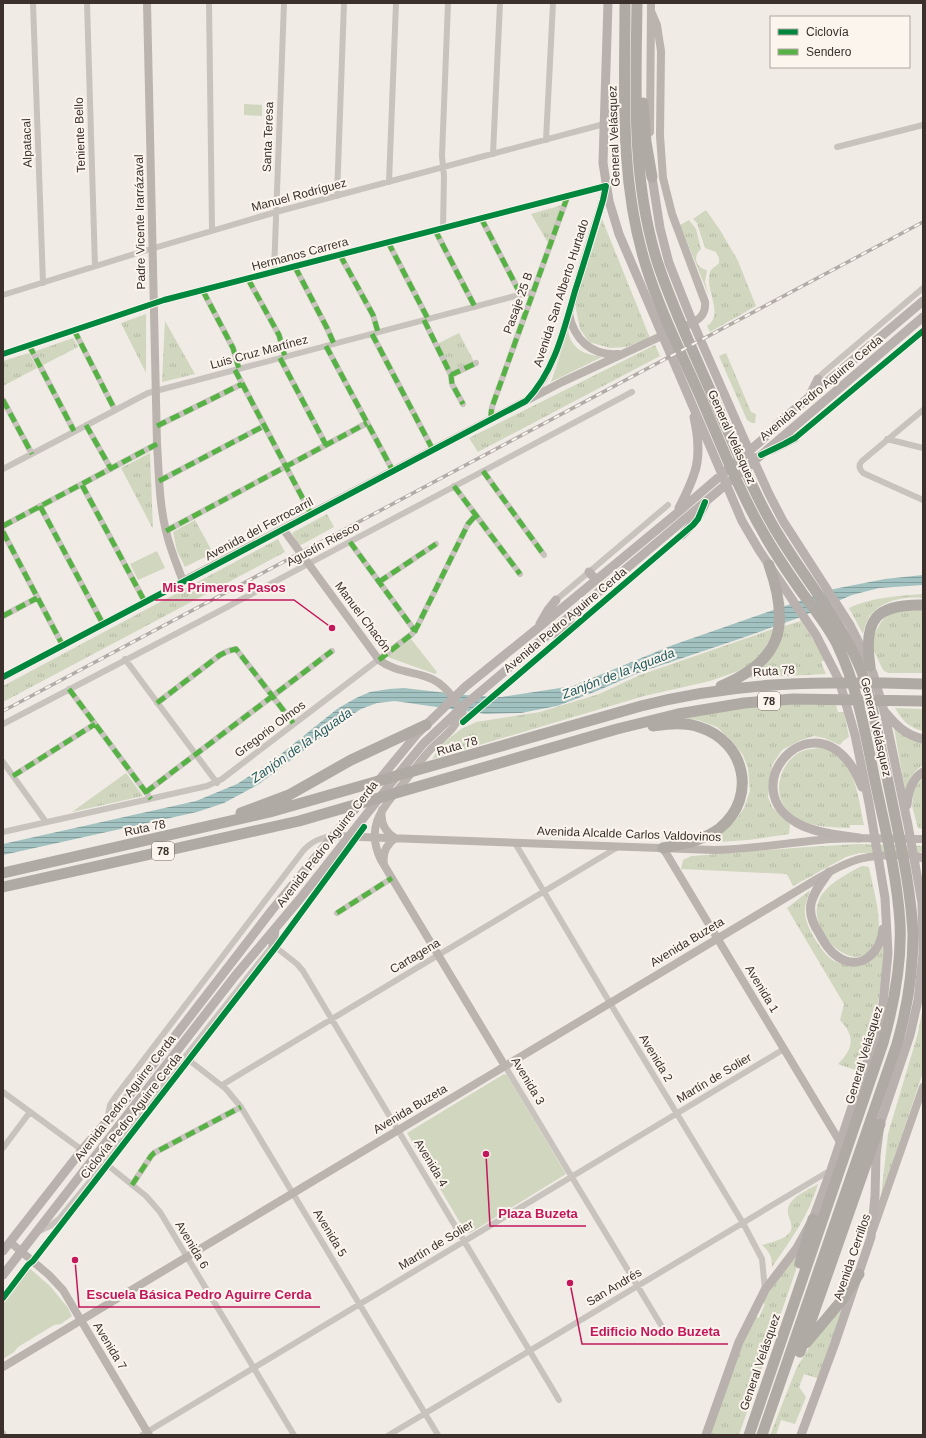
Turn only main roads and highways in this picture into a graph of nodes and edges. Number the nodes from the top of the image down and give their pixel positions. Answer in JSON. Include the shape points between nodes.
{"nodes":[{"id":1,"x":147,"y":3,"type":"edge"},
{"id":2,"x":608,"y":3,"type":"edge"},
{"id":3,"x":625,"y":3,"type":"edge"},
{"id":4,"x":637,"y":3,"type":"edge"},
{"id":5,"x":651,"y":7,"type":"edge"},
{"id":6,"x":637,"y":38,"type":"junction"},
{"id":7,"x":652,"y":177,"type":"junction"},
{"id":8,"x":606,"y":186,"type":"junction"},
{"id":9,"x":923,"y":301,"type":"edge"},
{"id":10,"x":568,"y":313,"type":"junction"},
{"id":11,"x":923,"y":317,"type":"edge"},
{"id":12,"x":685,"y":318,"type":"junction"},
{"id":13,"x":664,"y":327,"type":"junction"},
{"id":14,"x":620,"y":354,"type":"junction"},
{"id":15,"x":679,"y":360,"type":"junction"},
{"id":16,"x":818,"y":379,"type":"road end"},
{"id":17,"x":687,"y":389,"type":"junction"},
{"id":18,"x":810,"y":396,"type":"junction"},
{"id":19,"x":526,"y":401,"type":"junction"},
{"id":20,"x":795,"y":438,"type":"road end"},
{"id":21,"x":739,"y":442,"type":"junction"},
{"id":22,"x":761,"y":455,"type":"junction"},
{"id":23,"x":705,"y":502,"type":"junction"},
{"id":24,"x":676,"y":514,"type":"junction"},
{"id":25,"x":283,"y":529,"type":"junction"},
{"id":26,"x":682,"y":535,"type":"road end"},
{"id":27,"x":769,"y":565,"type":"junction"},
{"id":28,"x":589,"y":572,"type":"road end"},
{"id":29,"x":596,"y":580,"type":"junction"},
{"id":30,"x":183,"y":582,"type":"joint"},
{"id":31,"x":556,"y":600,"type":"road end"},
{"id":32,"x":923,"y":606,"type":"edge"},
{"id":33,"x":836,"y":612,"type":"junction"},
{"id":34,"x":576,"y":625,"type":"road end"},
{"id":35,"x":538,"y":628,"type":"junction"},
{"id":36,"x":545,"y":637,"type":"junction"},
{"id":37,"x":868,"y":671,"type":"junction"},
{"id":38,"x":923,"y":684,"type":"edge"},
{"id":39,"x":706,"y":692,"type":"junction"},
{"id":40,"x":453,"y":698,"type":"junction"},
{"id":41,"x":923,"y":701,"type":"edge"},
{"id":42,"x":880,"y":709,"type":"junction"},
{"id":43,"x":461,"y":716,"type":"junction"},
{"id":44,"x":426,"y":725,"type":"junction"},
{"id":45,"x":617,"y":730,"type":"junction"},
{"id":46,"x":923,"y":739,"type":"edge"},
{"id":47,"x":923,"y":772,"type":"edge"},
{"id":48,"x":869,"y":803,"type":"junction"},
{"id":49,"x":382,"y":810,"type":"junction"},
{"id":50,"x":906,"y":813,"type":"junction"},
{"id":51,"x":879,"y":824,"type":"junction"},
{"id":52,"x":208,"y":828,"type":"junction"},
{"id":53,"x":334,"y":836,"type":"junction"},
{"id":54,"x":348,"y":836,"type":"junction"},
{"id":55,"x":374,"y":837,"type":"junction"},
{"id":56,"x":394,"y":838,"type":"junction"},
{"id":57,"x":859,"y":838,"type":"junction"},
{"id":58,"x":923,"y":839,"type":"edge"},
{"id":59,"x":663,"y":848,"type":"junction"},
{"id":60,"x":920,"y":857,"type":"edge"},
{"id":61,"x":384,"y":865,"type":"junction"},
{"id":62,"x":829,"y":872,"type":"junction"},
{"id":63,"x":3,"y":873,"type":"edge"},
{"id":64,"x":3,"y":887,"type":"edge"},
{"id":65,"x":886,"y":898,"type":"junction"},
{"id":66,"x":922,"y":906,"type":"edge"},
{"id":67,"x":275,"y":929,"type":"junction"},
{"id":68,"x":717,"y":938,"type":"junction"},
{"id":69,"x":273,"y":945,"type":"road end"},
{"id":70,"x":505,"y":1066,"type":"junction"},
{"id":71,"x":923,"y":1086,"type":"edge"},
{"id":72,"x":880,"y":1124,"type":"junction"},
{"id":73,"x":840,"y":1142,"type":"junction"},
{"id":74,"x":813,"y":1219,"type":"junction"},
{"id":75,"x":871,"y":1237,"type":"junction"},
{"id":76,"x":10,"y":1242,"type":"junction"},
{"id":77,"x":3,"y":1251,"type":"edge"},
{"id":78,"x":22,"y":1252,"type":"junction"},
{"id":79,"x":859,"y":1274,"type":"junction"},
{"id":80,"x":3,"y":1275,"type":"edge"},
{"id":81,"x":81,"y":1321,"type":"junction"},
{"id":82,"x":778,"y":1352,"type":"junction"},
{"id":83,"x":800,"y":1352,"type":"junction"},
{"id":84,"x":3,"y":1367,"type":"edge"},
{"id":85,"x":776,"y":1395,"type":"junction"},
{"id":86,"x":146,"y":1434,"type":"edge"},
{"id":87,"x":706,"y":1435,"type":"edge"},
{"id":88,"x":749,"y":1435,"type":"edge"},
{"id":89,"x":762,"y":1435,"type":"edge"},
{"id":90,"x":801,"y":1435,"type":"edge"}],
"edges":[{"from":1,"to":30,"type":"main road","name":"Padre Vicente Irarrázaval","via":[[159,481],[161,507],[170,548]]},
{"from":2,"to":8,"type":"main road","name":"Avenida San Alberto Hurtado","via":[[603,163]]},
{"from":3,"to":13,"type":"highway","name":"General Velásquez","via":[[625,124],[629,192],[635,227]]},
{"from":4,"to":6,"type":"highway","name":"General Velásquez"},
{"from":5,"to":7,"type":"main road"},
{"from":5,"to":14,"type":"main road","name":"Avenida del Ferrocarril","via":[[660,46],[660,136],[663,178],[672,214],[704,297],[705,307],[698,320]]},
{"from":6,"to":7,"type":"highway","via":[[642,71],[646,142]]},
{"from":6,"to":12,"type":"highway","name":"General Velásquez","via":[[636,128],[648,230],[655,253]]},
{"from":7,"to":12,"type":"main road","via":[[656,211]]},
{"from":8,"to":10,"type":"main road","name":"Avenida San Alberto Hurtado"},
{"from":8,"to":13,"type":"main road","name":"Avenida San Alberto Hurtado","via":[[619,234]]},
{"from":9,"to":18,"type":"main road","name":"Avenida Pedro Aguirre Cerda"},
{"from":10,"to":14,"type":"main road","via":[[572,328],[585,344],[602,353]]},
{"from":10,"to":19,"type":"main road","name":"Avenida San Alberto Hurtado","via":[[550,368]]},
{"from":11,"to":22,"type":"main road","name":"Avenida Pedro Aguirre Cerda"},
{"from":12,"to":21,"type":"highway","name":"General Velásquez"},
{"from":13,"to":15,"type":"highway","name":"General Velásquez"},
{"from":14,"to":19,"type":"main road","name":"Avenida del Ferrocarril"},
{"from":15,"to":17,"type":"main road"},
{"from":15,"to":51,"type":"highway","name":"General Velásquez","via":[[763,533],[820,617],[836,643],[849,672],[860,708]]},
{"from":16,"to":18,"type":"main road"},
{"from":17,"to":24,"type":"main road","via":[[697,433],[698,460],[694,478]]},
{"from":17,"to":27,"type":"main road","via":[[742,521]]},
{"from":18,"to":24,"type":"main road","name":"Avenida Pedro Aguirre Cerda"},
{"from":19,"to":25,"type":"main road","name":"Avenida del Ferrocarril"},
{"from":20,"to":22,"type":"main road"},
{"from":21,"to":33,"type":"main road","via":[[758,469],[783,521],[825,586]]},
{"from":21,"to":33,"type":"highway","name":"General Velásquez","via":[[748,475],[771,522],[813,587]]},
{"from":22,"to":23,"type":"main road","name":"Avenida Pedro Aguirre Cerda"},
{"from":23,"to":26,"type":"main road","via":[[698,519]]},
{"from":23,"to":36,"type":"main road","name":"Avenida Pedro Aguirre Cerda"},
{"from":24,"to":29,"type":"main road","name":"Avenida Pedro Aguirre Cerda"},
{"from":25,"to":30,"type":"main road","name":"Avenida del Ferrocarril"},
{"from":25,"to":40,"type":"main road","name":"Manuel Chacón","via":[[379,660],[390,666],[436,680]]},
{"from":27,"to":39,"type":"highway","via":[[776,587],[780,626],[772,648],[758,665],[741,677]]},
{"from":27,"to":48,"type":"main road","via":[[806,620],[835,672],[848,708]]},
{"from":28,"to":29,"type":"main road"},
{"from":29,"to":35,"type":"main road","name":"Avenida Pedro Aguirre Cerda"},
{"from":31,"to":35,"type":"main road"},
{"from":32,"to":37,"type":"highway","via":[[891,608],[875,619],[868,635]]},
{"from":33,"to":37,"type":"highway","name":"General Velásquez","via":[[848,641]]},
{"from":34,"to":36,"type":"main road"},
{"from":35,"to":40,"type":"main road","name":"Avenida Pedro Aguirre Cerda"},
{"from":36,"to":43,"type":"main road","name":"Avenida Pedro Aguirre Cerda","via":[[479,693]]},
{"from":37,"to":42,"type":"highway","name":"General Velásquez"},
{"from":38,"to":39,"type":"highway","name":"Ruta 78","number":"78","via":[[816,682]]},
{"from":39,"to":52,"type":"highway","name":"Ruta 78","number":"78","via":[[641,706],[335,795]]},
{"from":40,"to":43,"type":"main road","name":"Manuel Chacón"},
{"from":40,"to":44,"type":"main road","name":"Avenida Pedro Aguirre Cerda"},
{"from":41,"to":45,"type":"highway","number":"78","via":[[769,701],[699,710]]},
{"from":42,"to":46,"type":"main road","via":[[906,733]]},
{"from":42,"to":50,"type":"main road"},
{"from":42,"to":85,"type":"highway","name":"General Velásquez","via":[[910,903],[913,942],[909,990],[902,1026]]},
{"from":43,"to":49,"type":"main road"},
{"from":43,"to":54,"type":"main road","name":"Avenida Pedro Aguirre Cerda","via":[[414,755]]},
{"from":44,"to":52,"type":"highway","via":[[351,760],[289,794]]},
{"from":44,"to":53,"type":"main road","name":"Avenida Pedro Aguirre Cerda"},
{"from":45,"to":59,"type":"highway","via":[[670,724],[698,726],[725,742],[739,763],[742,792],[736,808],[726,822],[702,838]]},
{"from":45,"to":64,"type":"highway","number":"78","via":[[324,814]]},
{"from":47,"to":50,"type":"main road","via":[[912,784]]},
{"from":48,"to":51,"type":"main road"},
{"from":48,"to":57,"type":"main road","via":[[848,761],[837,751],[823,744],[808,744],[796,748],[785,756],[774,774],[773,788],[777,802],[790,818],[813,829]]},
{"from":49,"to":55,"type":"main road","via":[[376,822]]},
{"from":49,"to":56,"type":"main road","via":[[384,828]]},
{"from":50,"to":66,"type":"main road"},
{"from":51,"to":65,"type":"main road","via":[[881,868]]},
{"from":51,"to":82,"type":"highway","name":"General Velásquez","via":[[893,869],[898,904],[899,962],[892,1010]]},
{"from":52,"to":63,"type":"highway","name":"Ruta 78","number":"78"},
{"from":53,"to":54,"type":"main road","name":"Avenida Alcalde Carlos Valdovinos"},
{"from":53,"to":76,"type":"main road","name":"Avenida Pedro Aguirre Cerda","via":[[272,910],[128,1097],[82,1150]]},
{"from":54,"to":55,"type":"main road","name":"Avenida Alcalde Carlos Valdovinos"},
{"from":54,"to":67,"type":"main road","name":"Avenida Pedro Aguirre Cerda"},
{"from":55,"to":56,"type":"main road","name":"Avenida Alcalde Carlos Valdovinos"},
{"from":55,"to":61,"type":"main road","name":"Avenida 3"},
{"from":56,"to":59,"type":"main road","name":"Avenida Alcalde Carlos Valdovinos"},
{"from":56,"to":61,"type":"main road","via":[[384,852]]},
{"from":57,"to":58,"type":"main road","name":"Avenida Alcalde Carlos Valdovinos"},
{"from":57,"to":59,"type":"main road","name":"Avenida Alcalde Carlos Valdovinos","via":[[732,850]]},
{"from":59,"to":68,"type":"main road","name":"Avenida 1"},
{"from":60,"to":62,"type":"main road","via":[[886,854],[863,857]]},
{"from":61,"to":70,"type":"main road","name":"Avenida 3"},
{"from":62,"to":65,"type":"main road","via":[[814,895],[811,914],[813,924],[824,943],[842,959],[862,960],[871,956],[878,948],[883,932]]},
{"from":62,"to":68,"type":"main road","name":"Avenida Buzeta"},
{"from":65,"to":73,"type":"main road","via":[[888,953],[883,1004],[875,1038]]},
{"from":66,"to":72,"type":"main road","via":[[923,954],[917,1010]]},
{"from":67,"to":69,"type":"main road"},
{"from":67,"to":78,"type":"main road","name":"Avenida Pedro Aguirre Cerda","via":[[231,981]]},
{"from":68,"to":70,"type":"main road","name":"Avenida Buzeta"},
{"from":68,"to":73,"type":"main road","name":"Avenida 1"},
{"from":70,"to":81,"type":"main road","name":"Avenida Buzeta"},
{"from":71,"to":75,"type":"main road","name":"Avenida Cerrillos"},
{"from":72,"to":75,"type":"main road"},
{"from":72,"to":83,"type":"highway"},
{"from":73,"to":74,"type":"main road"},
{"from":74,"to":82,"type":"highway"},
{"from":74,"to":87,"type":"main road","via":[[797,1248],[766,1290],[739,1342]]},
{"from":75,"to":79,"type":"main road","name":"Avenida Cerrillos"},
{"from":76,"to":77,"type":"main road","name":"Avenida Pedro Aguirre Cerda"},
{"from":76,"to":78,"type":"main road","name":"Avenida 7"},
{"from":78,"to":80,"type":"main road","name":"Avenida Pedro Aguirre Cerda"},
{"from":78,"to":81,"type":"main road","name":"Avenida 7","via":[[58,1284]]},
{"from":79,"to":83,"type":"highway","via":[[842,1300]]},
{"from":79,"to":90,"type":"main road","name":"Avenida Cerrillos"},
{"from":81,"to":84,"type":"main road","name":"Avenida Buzeta"},
{"from":81,"to":86,"type":"main road","name":"Avenida 7"},
{"from":82,"to":88,"type":"highway","name":"General Velásquez"},
{"from":83,"to":85,"type":"highway"},
{"from":85,"to":89,"type":"highway","name":"General Velásquez"}]}
